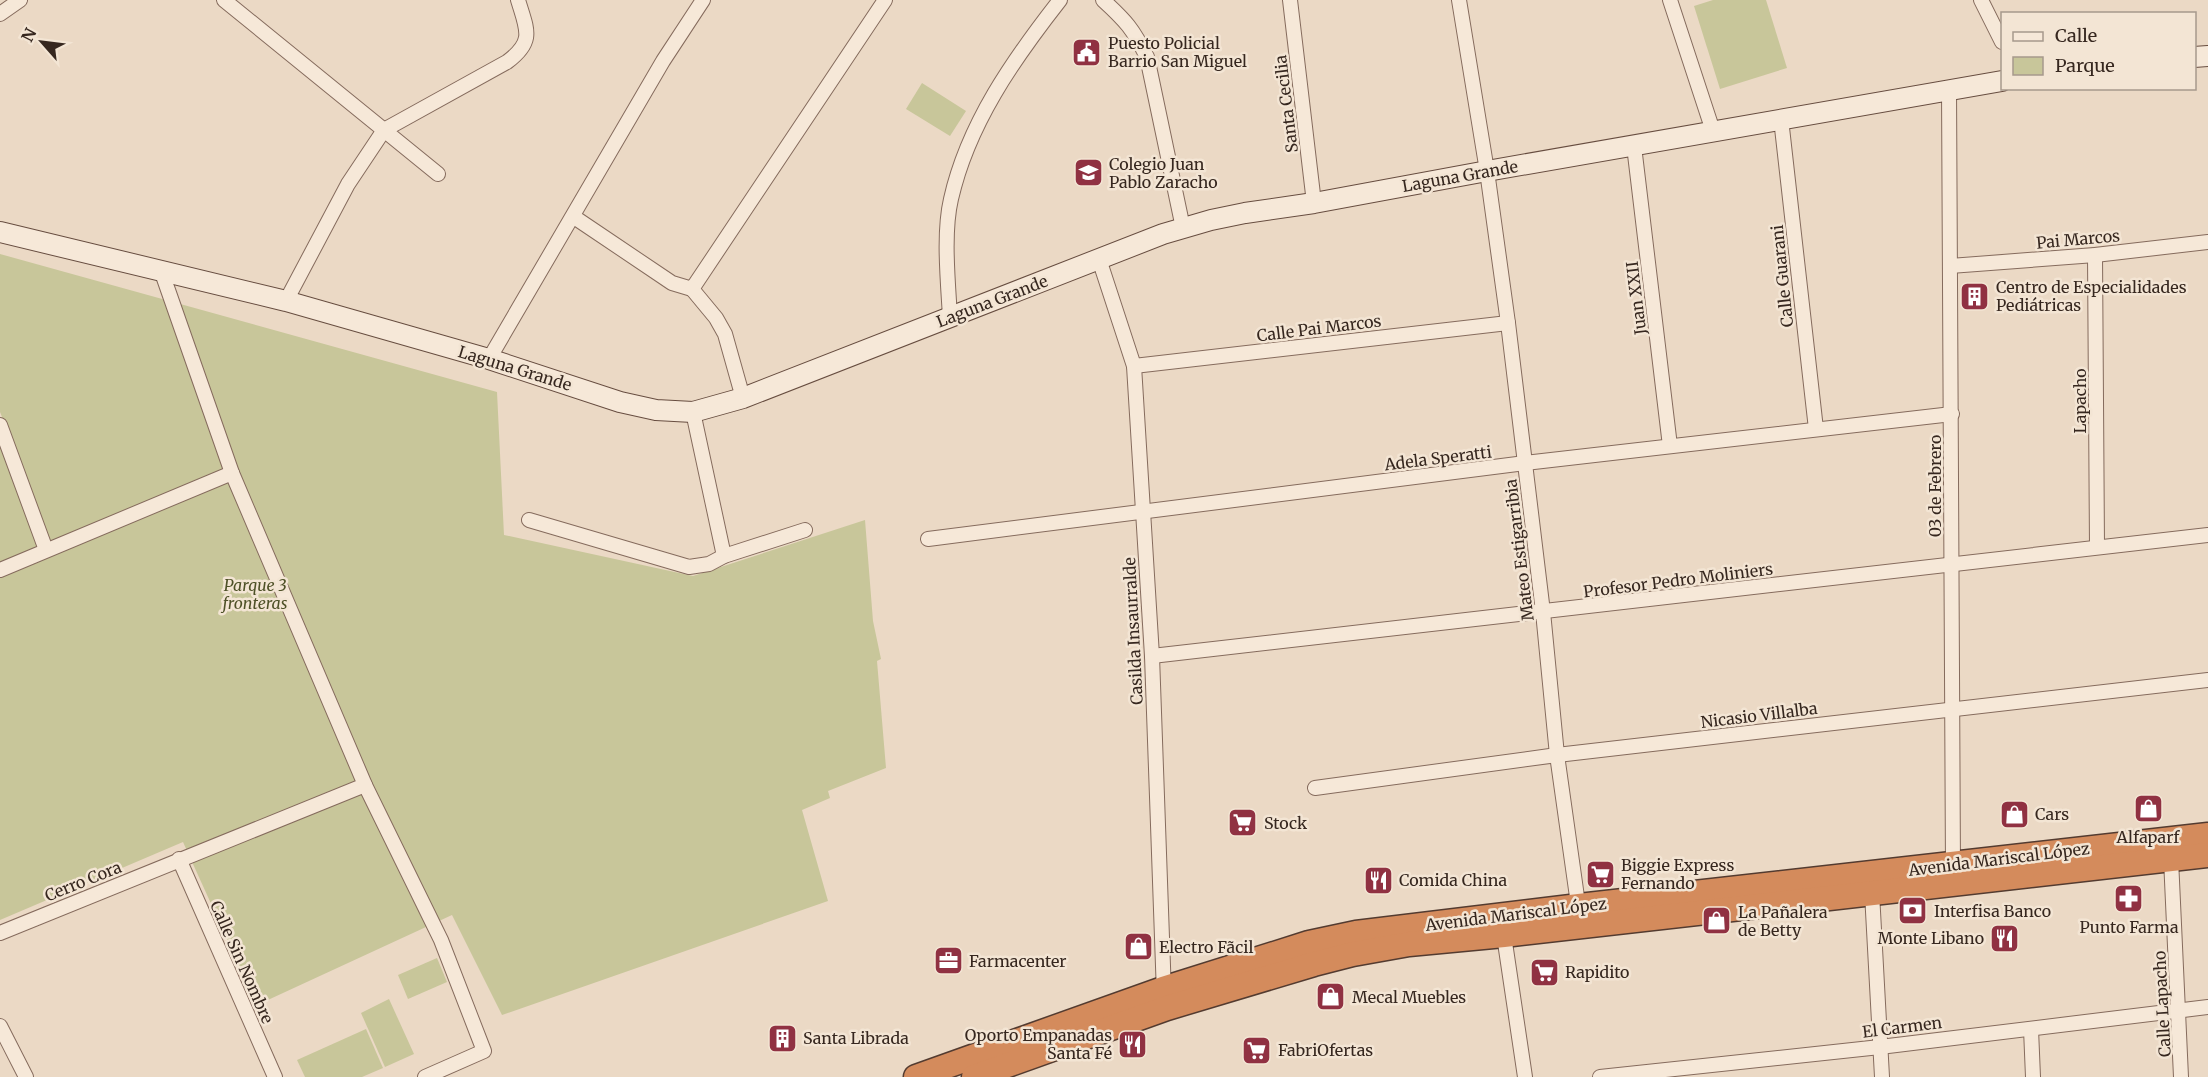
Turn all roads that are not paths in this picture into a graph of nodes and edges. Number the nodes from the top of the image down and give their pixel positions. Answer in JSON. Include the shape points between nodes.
{"nodes":[{"id":1,"x":20,"y":0,"type":"edge"},
{"id":2,"x":224,"y":0,"type":"edge"},
{"id":3,"x":518,"y":0,"type":"edge"},
{"id":4,"x":703,"y":0,"type":"edge"},
{"id":5,"x":885,"y":0,"type":"edge"},
{"id":6,"x":1060,"y":0,"type":"edge"},
{"id":7,"x":1103,"y":0,"type":"edge"},
{"id":8,"x":1290,"y":0,"type":"edge"},
{"id":9,"x":1459,"y":0,"type":"edge"},
{"id":10,"x":1670,"y":0,"type":"edge"},
{"id":11,"x":1981,"y":0,"type":"edge"},
{"id":12,"x":0,"y":14,"type":"edge"},
{"id":13,"x":2001,"y":40,"type":"edge"},
{"id":14,"x":2001,"y":81,"type":"edge"},
{"id":15,"x":1949,"y":89,"type":"junction"},
{"id":16,"x":1781,"y":119,"type":"junction"},
{"id":17,"x":384,"y":130,"type":"junction"},
{"id":18,"x":1713,"y":131,"type":"junction"},
{"id":19,"x":1634,"y":146,"type":"junction"},
{"id":20,"x":1487,"y":171,"type":"junction"},
{"id":21,"x":438,"y":174,"type":"dead end"},
{"id":22,"x":1314,"y":203,"type":"junction"},
{"id":23,"x":574,"y":217,"type":"junction"},
{"id":24,"x":1183,"y":228,"type":"junction"},
{"id":25,"x":0,"y":232,"type":"edge"},
{"id":26,"x":2208,"y":242,"type":"edge"},
{"id":27,"x":2095,"y":255,"type":"junction"},
{"id":28,"x":1099,"y":259,"type":"junction"},
{"id":29,"x":1950,"y":267,"type":"junction"},
{"id":30,"x":161,"y":270,"type":"junction"},
{"id":31,"x":692,"y":289,"type":"junction"},
{"id":32,"x":286,"y":301,"type":"junction"},
{"id":33,"x":950,"y":317,"type":"junction"},
{"id":34,"x":1509,"y":323,"type":"junction"},
{"id":35,"x":489,"y":359,"type":"junction"},
{"id":36,"x":1134,"y":366,"type":"junction"},
{"id":37,"x":743,"y":398,"type":"junction"},
{"id":38,"x":693,"y":412,"type":"junction"},
{"id":39,"x":1952,"y":414,"type":"junction"},
{"id":40,"x":0,"y":425,"type":"edge"},
{"id":41,"x":1816,"y":429,"type":"junction"},
{"id":42,"x":1670,"y":446,"type":"junction"},
{"id":43,"x":1525,"y":463,"type":"junction"},
{"id":44,"x":231,"y":473,"type":"junction"},
{"id":45,"x":1143,"y":513,"type":"junction"},
{"id":46,"x":529,"y":520,"type":"dead end"},
{"id":47,"x":805,"y":530,"type":"dead end"},
{"id":48,"x":2208,"y":535,"type":"edge"},
{"id":49,"x":928,"y":540,"type":"dead end"},
{"id":50,"x":2097,"y":547,"type":"junction"},
{"id":51,"x":46,"y":550,"type":"junction"},
{"id":52,"x":724,"y":556,"type":"junction"},
{"id":53,"x":1951,"y":565,"type":"junction"},
{"id":54,"x":0,"y":570,"type":"edge"},
{"id":55,"x":1543,"y":612,"type":"junction"},
{"id":56,"x":1152,"y":656,"type":"junction"},
{"id":57,"x":2208,"y":680,"type":"edge"},
{"id":58,"x":1951,"y":710,"type":"junction"},
{"id":59,"x":1557,"y":755,"type":"junction"},
{"id":60,"x":364,"y":785,"type":"junction"},
{"id":61,"x":1315,"y":788,"type":"dead end"},
{"id":62,"x":2208,"y":835,"type":"edge"},
{"id":63,"x":2208,"y":855,"type":"edge"},
{"id":64,"x":2171,"y":858,"type":"junction"},
{"id":65,"x":180,"y":859,"type":"junction"},
{"id":66,"x":1953,"y":874,"type":"junction"},
{"id":67,"x":1872,"y":893,"type":"junction"},
{"id":68,"x":1580,"y":916,"type":"junction"},
{"id":69,"x":1502,"y":925,"type":"junction"},
{"id":70,"x":0,"y":933,"type":"edge"},
{"id":71,"x":1165,"y":999,"type":"junction"},
{"id":72,"x":2208,"y":1007,"type":"edge"},
{"id":73,"x":2179,"y":1010,"type":"junction"},
{"id":74,"x":0,"y":1026,"type":"edge"},
{"id":75,"x":2031,"y":1029,"type":"junction"},
{"id":76,"x":1880,"y":1047,"type":"junction"},
{"id":77,"x":923,"y":1076,"type":"edge"},
{"id":78,"x":26,"y":1077,"type":"edge"},
{"id":79,"x":275,"y":1077,"type":"edge"},
{"id":80,"x":425,"y":1077,"type":"edge"},
{"id":81,"x":974,"y":1077,"type":"edge"},
{"id":82,"x":1525,"y":1077,"type":"edge"},
{"id":83,"x":1600,"y":1077,"type":"edge"},
{"id":84,"x":1882,"y":1077,"type":"edge"},
{"id":85,"x":2033,"y":1077,"type":"edge"},
{"id":86,"x":2181,"y":1077,"type":"edge"}],
"edges":[{"from":1,"to":12,"type":"street"},
{"from":2,"to":17,"type":"street"},
{"from":3,"to":17,"type":"street","via":[[527,32],[520,52]]},
{"from":4,"to":23,"type":"street","via":[[663,61]]},
{"from":5,"to":31,"type":"street"},
{"from":6,"to":33,"type":"street","via":[[997,87],[964,153],[950,200]]},
{"from":7,"to":24,"type":"street","via":[[1134,32],[1147,57]]},
{"from":8,"to":22,"type":"street","name":"Santa Cecilia"},
{"from":9,"to":20,"type":"street","name":"Mateo Estigarribia"},
{"from":10,"to":18,"type":"street"},
{"from":11,"to":13,"type":"street"},
{"from":14,"to":15,"type":"main road","name":"Laguna Grande"},
{"from":15,"to":16,"type":"main road","name":"Laguna Grande"},
{"from":15,"to":29,"type":"street","name":"03 de Febrero"},
{"from":16,"to":18,"type":"main road","name":"Laguna Grande"},
{"from":16,"to":41,"type":"street","name":"Calle Guarani"},
{"from":17,"to":21,"type":"street"},
{"from":17,"to":32,"type":"street","via":[[348,184]]},
{"from":18,"to":19,"type":"main road","name":"Laguna Grande"},
{"from":19,"to":20,"type":"main road","name":"Laguna Grande"},
{"from":19,"to":42,"type":"street","name":"Juan XXII"},
{"from":20,"to":22,"type":"main road","name":"Laguna Grande"},
{"from":20,"to":34,"type":"street","name":"Mateo Estigarribia"},
{"from":22,"to":24,"type":"main road","name":"Laguna Grande","via":[[1245,213]]},
{"from":23,"to":31,"type":"street","via":[[665,278]]},
{"from":23,"to":35,"type":"street"},
{"from":24,"to":28,"type":"main road","name":"Laguna Grande"},
{"from":25,"to":30,"type":"main road","name":"Laguna Grande"},
{"from":26,"to":27,"type":"street","name":"Pai Marcos"},
{"from":27,"to":29,"type":"street","name":"Pai Marcos"},
{"from":27,"to":50,"type":"street","name":"Lapacho"},
{"from":28,"to":33,"type":"main road","name":"Laguna Grande"},
{"from":28,"to":36,"type":"street","name":"Casilda Insaurralde"},
{"from":29,"to":39,"type":"street","name":"03 de Febrero"},
{"from":30,"to":32,"type":"main road","name":"Laguna Grande"},
{"from":30,"to":44,"type":"street"},
{"from":31,"to":37,"type":"street","via":[[725,334]]},
{"from":32,"to":35,"type":"main road","name":"Laguna Grande"},
{"from":33,"to":37,"type":"main road","name":"Laguna Grande"},
{"from":34,"to":36,"type":"street","name":"Calle Pai Marcos"},
{"from":34,"to":43,"type":"street","name":"Mateo Estigarribia"},
{"from":35,"to":38,"type":"main road","name":"Laguna Grande","via":[[620,402]]},
{"from":36,"to":45,"type":"street","name":"Casilda Insaurralde"},
{"from":37,"to":38,"type":"main road","name":"Laguna Grande"},
{"from":38,"to":52,"type":"street"},
{"from":39,"to":41,"type":"street","name":"Adela Speratti"},
{"from":39,"to":53,"type":"street","name":"03 de Febrero"},
{"from":40,"to":51,"type":"street"},
{"from":41,"to":42,"type":"street","name":"Adela Speratti"},
{"from":42,"to":43,"type":"street","name":"Adela Speratti"},
{"from":43,"to":45,"type":"street","name":"Adela Speratti"},
{"from":43,"to":55,"type":"street","name":"Mateo Estigarribia"},
{"from":44,"to":51,"type":"street"},
{"from":44,"to":60,"type":"street"},
{"from":45,"to":49,"type":"street","name":"Adela Speratti"},
{"from":45,"to":56,"type":"street","name":"Casilda Insaurralde"},
{"from":46,"to":52,"type":"street","via":[[689,567],[709,564]]},
{"from":47,"to":52,"type":"street"},
{"from":48,"to":50,"type":"street","name":"Profesor Pedro Moliniers"},
{"from":50,"to":53,"type":"street","name":"Profesor Pedro Moliniers"},
{"from":51,"to":54,"type":"street"},
{"from":53,"to":55,"type":"street","name":"Profesor Pedro Moliniers"},
{"from":53,"to":58,"type":"street","name":"03 de Febrero"},
{"from":55,"to":56,"type":"street","name":"Profesor Pedro Moliniers"},
{"from":55,"to":59,"type":"street","name":"Mateo Estigarribia"},
{"from":56,"to":71,"type":"street","name":"Casilda Insaurralde"},
{"from":57,"to":58,"type":"street","name":"Nicasio Villalba"},
{"from":58,"to":59,"type":"street","name":"Nicasio Villalba"},
{"from":58,"to":66,"type":"street","name":"03 de Febrero"},
{"from":59,"to":61,"type":"street","name":"Nicasio Villalba"},
{"from":59,"to":68,"type":"street","name":"Mateo Estigarribia"},
{"from":60,"to":65,"type":"street","name":"Cerro Cora"},
{"from":60,"to":80,"type":"street","via":[[441,940],[484,1051]]},
{"from":62,"to":66,"type":"highway","name":"Avenida Mariscal López"},
{"from":63,"to":64,"type":"highway","name":"Avenida Mariscal López"},
{"from":64,"to":66,"type":"highway","name":"Avenida Mariscal López"},
{"from":64,"to":73,"type":"street","name":"Calle Lapacho"},
{"from":65,"to":70,"type":"street","name":"Cerro Cora"},
{"from":65,"to":79,"type":"street","name":"Calle Sin Nombre"},
{"from":66,"to":67,"type":"highway","name":"Avenida Mariscal López"},
{"from":66,"to":68,"type":"highway","name":"Avenida Mariscal López"},
{"from":67,"to":68,"type":"highway","name":"Avenida Mariscal López"},
{"from":67,"to":76,"type":"street"},
{"from":68,"to":69,"type":"highway","name":"Avenida Mariscal López"},
{"from":69,"to":71,"type":"highway","name":"Avenida Mariscal López","via":[[1356,933],[1309,944],[1244,974]]},
{"from":69,"to":82,"type":"street"},
{"from":71,"to":77,"type":"highway","name":"Avenida Mariscal López"},
{"from":71,"to":81,"type":"highway","name":"Avenida Mariscal López"},
{"from":72,"to":73,"type":"street","name":"El Carmen"},
{"from":73,"to":75,"type":"street","name":"El Carmen"},
{"from":73,"to":86,"type":"street","name":"Calle Lapacho"},
{"from":74,"to":78,"type":"street"},
{"from":75,"to":76,"type":"street","name":"El Carmen"},
{"from":75,"to":85,"type":"street"},
{"from":76,"to":83,"type":"street","name":"El Carmen"},
{"from":76,"to":84,"type":"street"}]}
